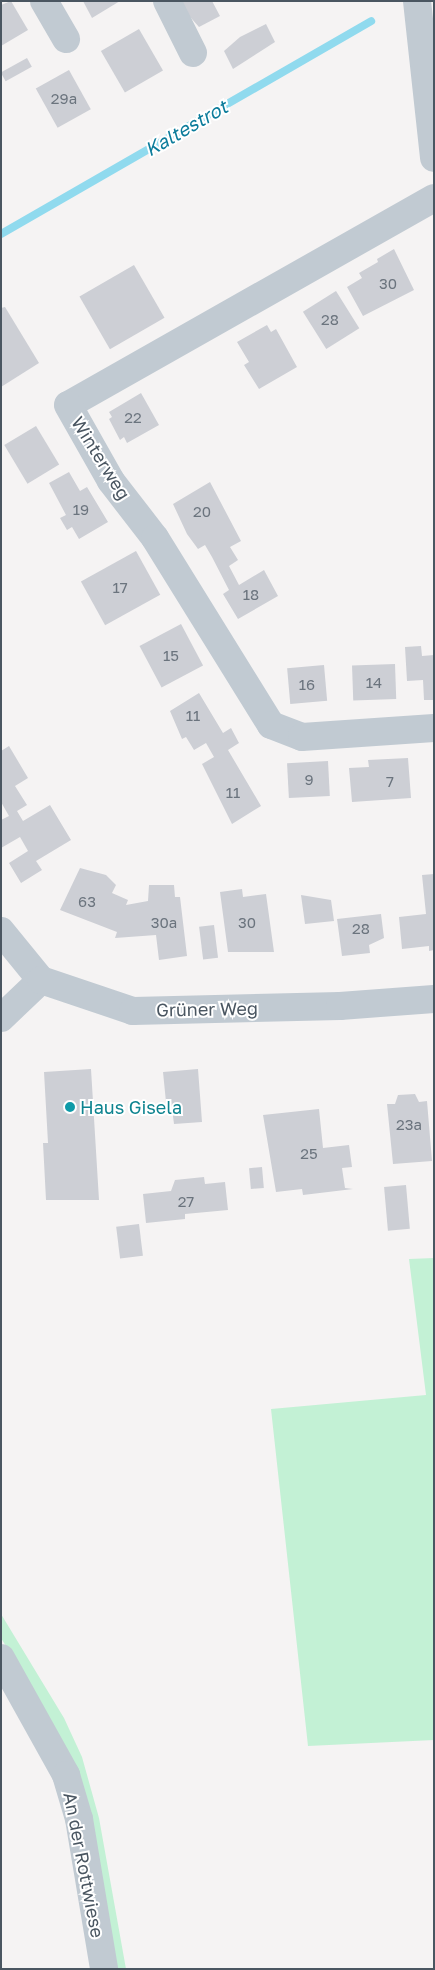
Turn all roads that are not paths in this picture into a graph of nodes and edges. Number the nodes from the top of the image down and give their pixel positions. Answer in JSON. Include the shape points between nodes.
{"nodes":[{"id":1,"x":44,"y":1,"type":"edge"},
{"id":2,"x":167,"y":1,"type":"edge"},
{"id":3,"x":417,"y":1,"type":"edge"},
{"id":4,"x":66,"y":39,"type":"dead end"},
{"id":5,"x":193,"y":53,"type":"dead end"},
{"id":6,"x":434,"y":158,"type":"edge"},
{"id":7,"x":434,"y":198,"type":"edge"},
{"id":8,"x":434,"y":728,"type":"edge"},
{"id":9,"x":1,"y":931,"type":"edge"},
{"id":10,"x":41,"y":980,"type":"junction"},
{"id":11,"x":434,"y":998,"type":"edge"},
{"id":12,"x":1,"y":1018,"type":"edge"},
{"id":13,"x":1,"y":1658,"type":"edge"},
{"id":14,"x":104,"y":1969,"type":"edge"}],
"edges":[{"from":1,"to":4,"type":"street"},
{"from":2,"to":5,"type":"street"},
{"from":3,"to":6,"type":"street"},
{"from":7,"to":8,"type":"street","name":"Winterweg","via":[[68,405],[111,481],[155,538],[271,725],[302,737]]},
{"from":9,"to":10,"type":"street"},
{"from":10,"to":11,"type":"street","name":"Grüner Weg","via":[[133,1011],[340,1006]]},
{"from":10,"to":12,"type":"street"},
{"from":13,"to":14,"type":"street","name":"An der Rottwiese","via":[[66,1774],[79,1820]]}]}
